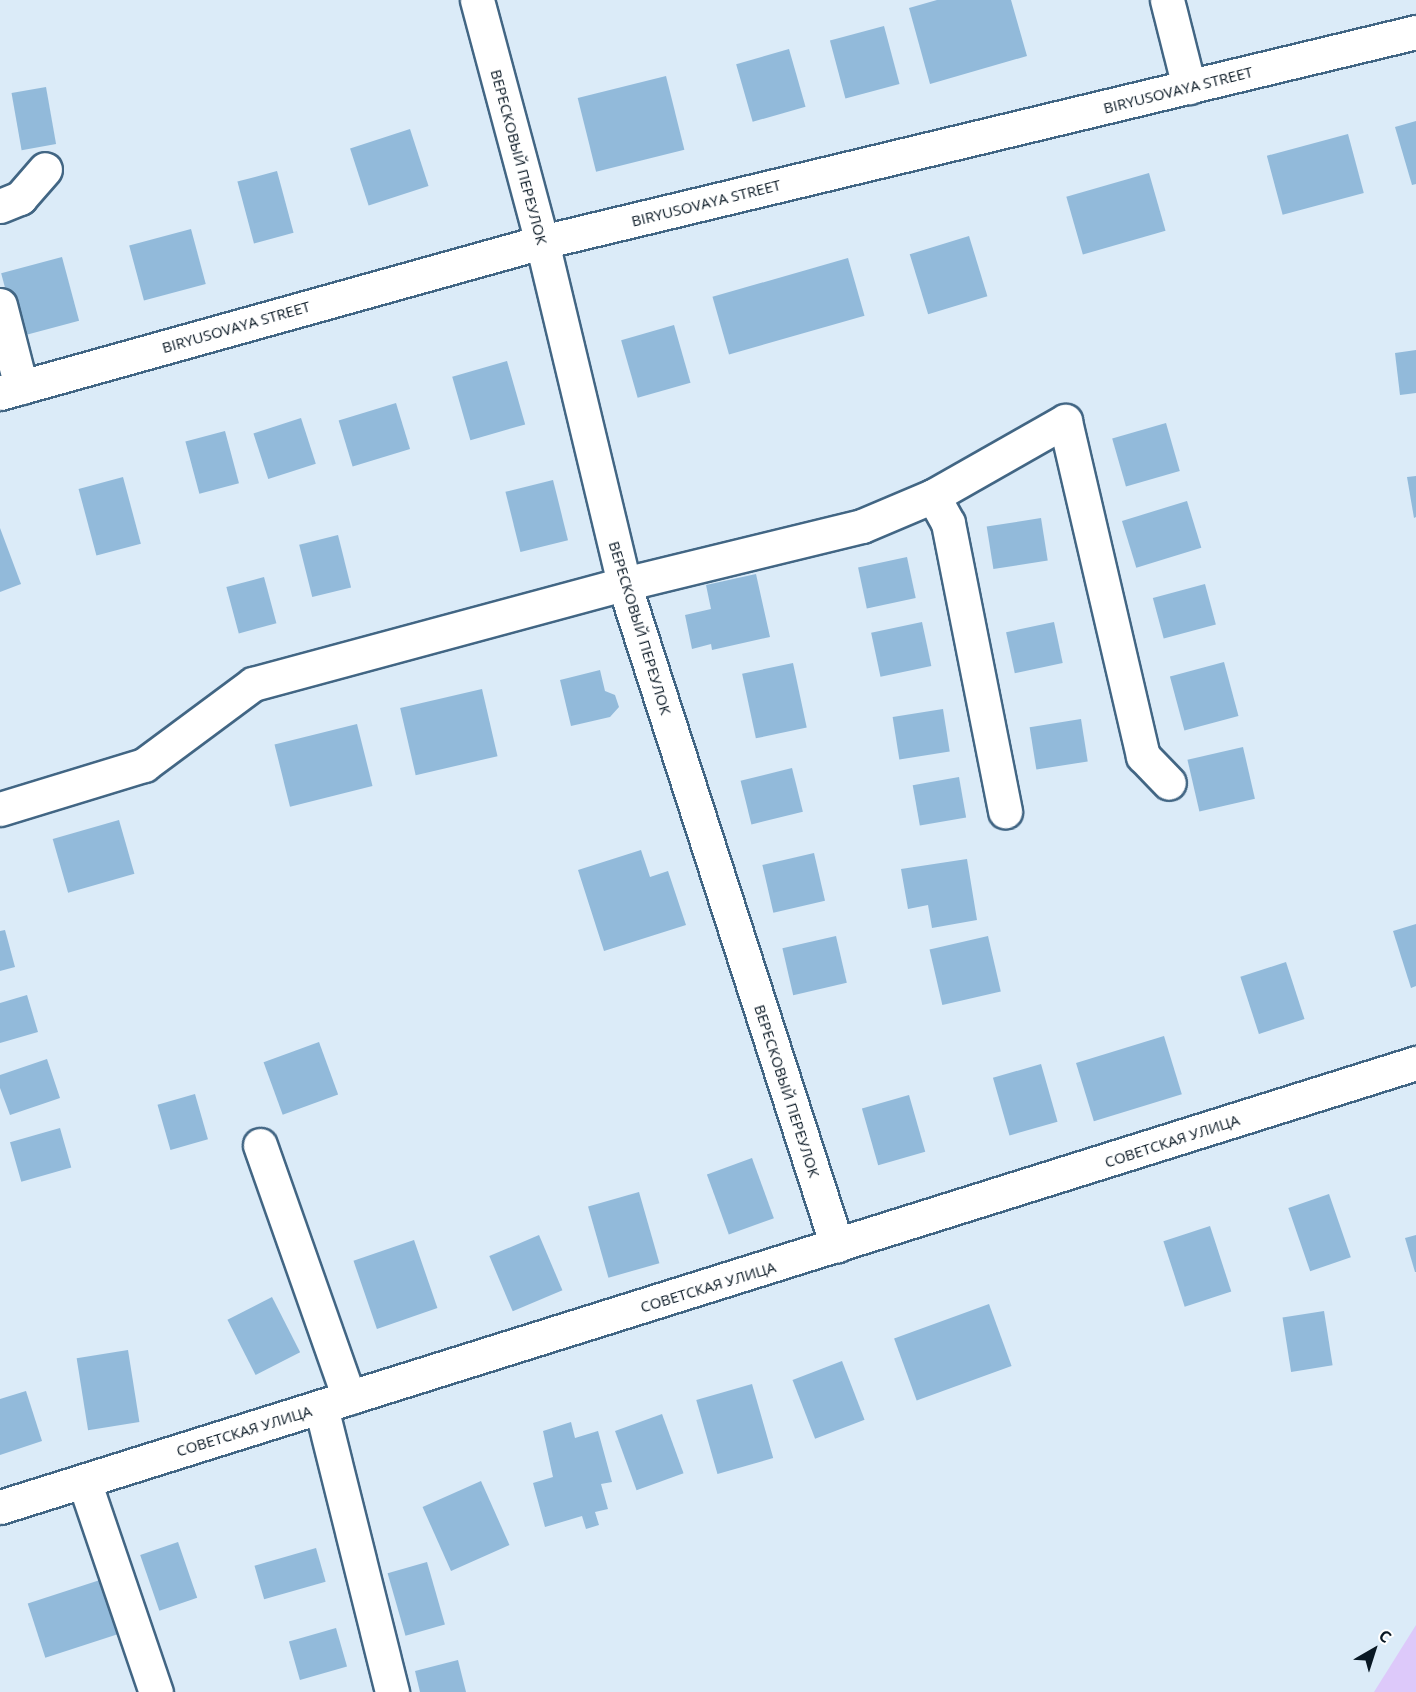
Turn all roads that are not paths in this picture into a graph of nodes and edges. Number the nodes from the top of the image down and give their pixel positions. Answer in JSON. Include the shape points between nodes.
{"nodes":[{"id":1,"x":477,"y":0,"type":"edge"},
{"id":2,"x":1167,"y":0,"type":"edge"},
{"id":3,"x":1416,"y":32,"type":"edge"},
{"id":4,"x":1189,"y":87,"type":"junction"},
{"id":5,"x":45,"y":169,"type":"dead end"},
{"id":6,"x":0,"y":206,"type":"edge"},
{"id":7,"x":542,"y":242,"type":"junction"},
{"id":8,"x":0,"y":305,"type":"edge"},
{"id":9,"x":10,"y":390,"type":"edge"},
{"id":10,"x":933,"y":496,"type":"junction"},
{"id":11,"x":624,"y":584,"type":"junction"},
{"id":12,"x":1169,"y":783,"type":"dead end"},
{"id":13,"x":0,"y":809,"type":"edge"},
{"id":14,"x":1005,"y":811,"type":"dead end"},
{"id":15,"x":1416,"y":1063,"type":"edge"},
{"id":16,"x":260,"y":1145,"type":"dead end"},
{"id":17,"x":837,"y":1246,"type":"junction"},
{"id":18,"x":335,"y":1403,"type":"junction"},
{"id":19,"x":84,"y":1481,"type":"junction"},
{"id":20,"x":0,"y":1507,"type":"edge"},
{"id":21,"x":156,"y":1692,"type":"edge"},
{"id":22,"x":392,"y":1692,"type":"edge"}],
"edges":[{"from":1,"to":7,"type":"street","name":"ВЕРЕСКОВЫЙ ПЕРЕУЛОК"},
{"from":2,"to":4,"type":"street"},
{"from":3,"to":4,"type":"street","name":"BIRYUSOVAYA STREET"},
{"from":4,"to":7,"type":"street","name":"BIRYUSOVAYA STREET"},
{"from":5,"to":6,"type":"street","via":[[20,198]]},
{"from":7,"to":9,"type":"street","name":"BIRYUSOVAYA STREET"},
{"from":7,"to":11,"type":"street","name":"ВЕРЕСКОВЫЙ ПЕРЕУЛОК"},
{"from":8,"to":9,"type":"street"},
{"from":10,"to":11,"type":"street","via":[[862,526]]},
{"from":10,"to":12,"type":"street","via":[[1065,421],[1143,756]]},
{"from":10,"to":14,"type":"street","via":[[948,523]]},
{"from":11,"to":13,"type":"street","via":[[253,684],[144,765]]},
{"from":11,"to":17,"type":"street","name":"ВЕРЕСКОВЫЙ ПЕРЕУЛОК"},
{"from":15,"to":17,"type":"street","name":"СОВЕТСКАЯ УЛИЦА"},
{"from":16,"to":18,"type":"street"},
{"from":17,"to":18,"type":"street","name":"СОВЕТСКАЯ УЛИЦА"},
{"from":18,"to":19,"type":"street","name":"СОВЕТСКАЯ УЛИЦА"},
{"from":18,"to":22,"type":"street"},
{"from":19,"to":20,"type":"street","name":"СОВЕТСКАЯ УЛИЦА"},
{"from":19,"to":21,"type":"street"}]}
